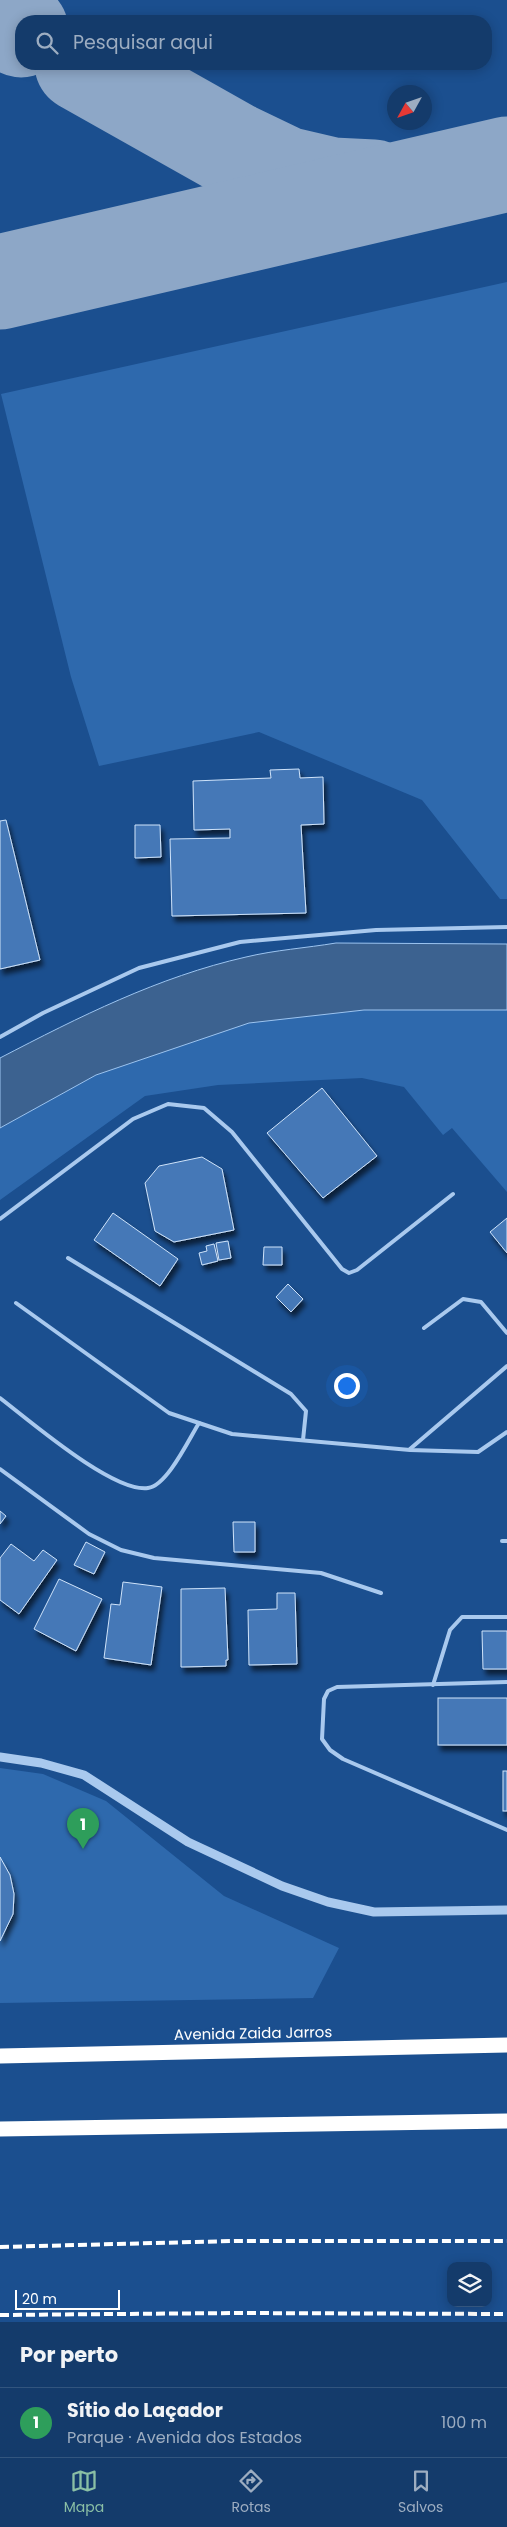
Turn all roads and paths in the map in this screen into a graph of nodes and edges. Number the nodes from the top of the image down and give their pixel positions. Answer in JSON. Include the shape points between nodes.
{"nodes":[{"id":1,"x":507,"y":926,"type":"edge"},
{"id":2,"x":0,"y":1037,"type":"edge"},
{"id":3,"x":454,"y":1194,"type":"dead end"},
{"id":4,"x":0,"y":1219,"type":"edge"},
{"id":5,"x":68,"y":1258,"type":"dead end"},
{"id":6,"x":16,"y":1303,"type":"dead end"},
{"id":7,"x":424,"y":1328,"type":"dead end"},
{"id":8,"x":507,"y":1333,"type":"edge"},
{"id":9,"x":507,"y":1366,"type":"edge"},
{"id":10,"x":0,"y":1398,"type":"edge"},
{"id":11,"x":199,"y":1423,"type":"junction"},
{"id":12,"x":507,"y":1432,"type":"edge"},
{"id":13,"x":303,"y":1440,"type":"junction"},
{"id":14,"x":410,"y":1450,"type":"junction"},
{"id":15,"x":0,"y":1469,"type":"edge"},
{"id":16,"x":381,"y":1593,"type":"dead end"},
{"id":17,"x":507,"y":1617,"type":"edge"},
{"id":18,"x":507,"y":1682,"type":"edge"},
{"id":19,"x":433,"y":1685,"type":"junction"},
{"id":20,"x":0,"y":1757,"type":"edge"},
{"id":21,"x":507,"y":1830,"type":"edge"},
{"id":22,"x":507,"y":1910,"type":"edge"},
{"id":23,"x":507,"y":2045,"type":"edge"},
{"id":24,"x":0,"y":2056,"type":"edge"},
{"id":25,"x":507,"y":2122,"type":"edge"},
{"id":26,"x":0,"y":2129,"type":"edge"}],
"edges":[{"from":1,"to":2,"type":"lane","via":[[376,930],[240,942],[139,968]]},
{"from":3,"to":4,"type":"lane","via":[[358,1270],[349,1273],[342,1269],[232,1132],[204,1108],[168,1104],[133,1119]]},
{"from":5,"to":13,"type":"lane","via":[[290,1394],[306,1411]]},
{"from":6,"to":11,"type":"lane","via":[[169,1412]]},
{"from":7,"to":8,"type":"lane","via":[[463,1298],[481,1302]]},
{"from":9,"to":14,"type":"lane"},
{"from":10,"to":11,"type":"lane","via":[[88,1466],[131,1486],[149,1488],[164,1479]]},
{"from":11,"to":13,"type":"lane","via":[[232,1434]]},
{"from":12,"to":14,"type":"lane","via":[[478,1452]]},
{"from":13,"to":14,"type":"lane"},
{"from":15,"to":16,"type":"lane","via":[[89,1534],[121,1550],[172,1560],[321,1574]]},
{"from":17,"to":19,"type":"lane","via":[[462,1617],[450,1630]]},
{"from":18,"to":19,"type":"lane"},
{"from":19,"to":21,"type":"lane","via":[[337,1687],[328,1691],[324,1699],[322,1738],[330,1750],[343,1759]]},
{"from":20,"to":22,"type":"street","via":[[41,1763],[84,1775],[188,1842],[282,1886],[328,1902],[374,1912]]},
{"from":23,"to":24,"type":"highway","name":"Avenida Zaida Jarros"},
{"from":25,"to":26,"type":"highway"}]}
